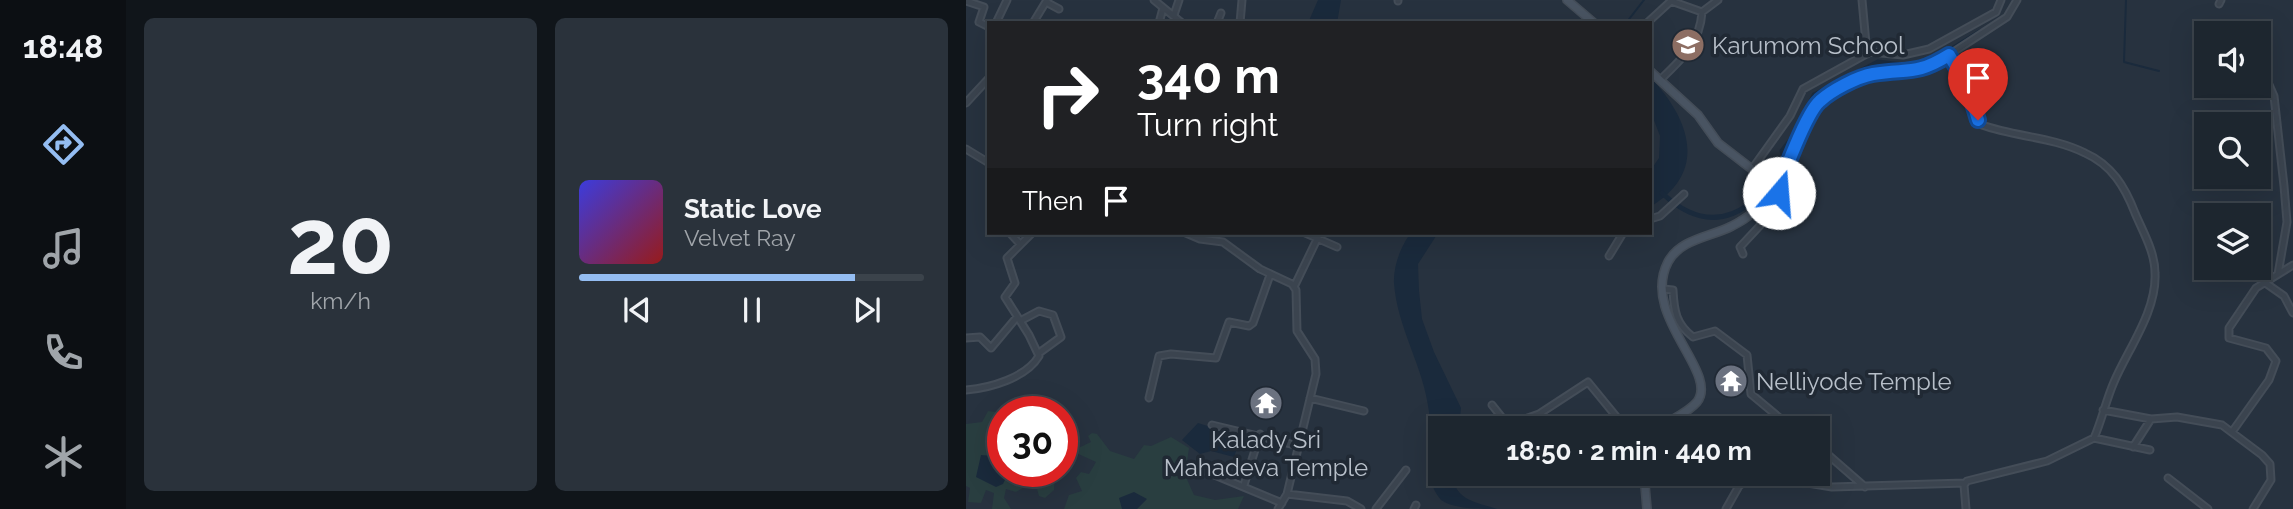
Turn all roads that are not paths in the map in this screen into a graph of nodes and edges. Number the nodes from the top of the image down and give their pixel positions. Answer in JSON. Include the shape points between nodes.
{"nodes":[{"id":1,"x":1007,"y":0,"type":"edge"},
{"id":2,"x":1154,"y":0,"type":"edge"},
{"id":3,"x":1178,"y":0,"type":"edge"},
{"id":4,"x":1242,"y":0,"type":"edge"},
{"id":5,"x":1567,"y":0,"type":"edge"},
{"id":6,"x":1718,"y":0,"type":"edge"},
{"id":7,"x":1861,"y":0,"type":"edge"},
{"id":8,"x":2001,"y":0,"type":"edge"},
{"id":9,"x":2017,"y":0,"type":"edge"},
{"id":10,"x":966,"y":1,"type":"edge"},
{"id":11,"x":1047,"y":1,"type":"edge"},
{"id":12,"x":1163,"y":8,"type":"junction"},
{"id":13,"x":1059,"y":9,"type":"dead end"},
{"id":14,"x":1702,"y":12,"type":"junction"},
{"id":15,"x":1221,"y":13,"type":"dead end"},
{"id":16,"x":1174,"y":15,"type":"junction"},
{"id":17,"x":997,"y":21,"type":"edge"},
{"id":18,"x":1034,"y":21,"type":"edge"},
{"id":19,"x":1160,"y":21,"type":"edge"},
{"id":20,"x":1180,"y":21,"type":"edge"},
{"id":21,"x":1218,"y":21,"type":"edge"},
{"id":22,"x":1240,"y":21,"type":"edge"},
{"id":23,"x":1592,"y":21,"type":"edge"},
{"id":24,"x":1649,"y":21,"type":"edge"},
{"id":25,"x":987,"y":26,"type":"edge"},
{"id":26,"x":1867,"y":54,"type":"junction"},
{"id":27,"x":1949,"y":54,"type":"junction"},
{"id":28,"x":1652,"y":73,"type":"edge"},
{"id":29,"x":987,"y":80,"type":"edge"},
{"id":30,"x":1660,"y":80,"type":"junction"},
{"id":31,"x":2271,"y":89,"type":"edge"},
{"id":32,"x":966,"y":103,"type":"edge"},
{"id":33,"x":966,"y":149,"type":"edge"},
{"id":34,"x":987,"y":162,"type":"edge"},
{"id":35,"x":1752,"y":169,"type":"junction"},
{"id":36,"x":1779,"y":190,"type":"junction"},
{"id":37,"x":1684,"y":194,"type":"dead end"},
{"id":38,"x":1652,"y":218,"type":"edge"},
{"id":39,"x":1012,"y":235,"type":"edge"},
{"id":40,"x":1030,"y":235,"type":"edge"},
{"id":41,"x":1191,"y":235,"type":"edge"},
{"id":42,"x":1308,"y":235,"type":"edge"},
{"id":43,"x":1319,"y":235,"type":"edge"},
{"id":44,"x":1622,"y":235,"type":"edge"},
{"id":45,"x":1317,"y":240,"type":"junction"},
{"id":46,"x":1020,"y":244,"type":"junction"},
{"id":47,"x":1337,"y":247,"type":"dead end"},
{"id":48,"x":1743,"y":254,"type":"dead end"},
{"id":49,"x":1609,"y":256,"type":"dead end"},
{"id":50,"x":2293,"y":265,"type":"edge"},
{"id":51,"x":2278,"y":274,"type":"junction"},
{"id":52,"x":1270,"y":275,"type":"junction"},
{"id":53,"x":2264,"y":282,"type":"junction"},
{"id":54,"x":1294,"y":287,"type":"junction"},
{"id":55,"x":1662,"y":289,"type":"junction"},
{"id":56,"x":2293,"y":313,"type":"edge"},
{"id":57,"x":1018,"y":319,"type":"junction"},
{"id":58,"x":966,"y":338,"type":"edge"},
{"id":59,"x":1039,"y":352,"type":"junction"},
{"id":60,"x":966,"y":390,"type":"edge"},
{"id":61,"x":1149,"y":398,"type":"dead end"},
{"id":62,"x":1310,"y":398,"type":"junction"},
{"id":63,"x":1492,"y":405,"type":"dead end"},
{"id":64,"x":2103,"y":410,"type":"junction"},
{"id":65,"x":1364,"y":411,"type":"dead end"},
{"id":66,"x":1501,"y":416,"type":"edge"},
{"id":67,"x":1533,"y":416,"type":"edge"},
{"id":68,"x":1616,"y":416,"type":"edge"},
{"id":69,"x":1677,"y":416,"type":"edge"},
{"id":70,"x":1777,"y":416,"type":"edge"},
{"id":71,"x":2151,"y":419,"type":"junction"},
{"id":72,"x":1212,"y":425,"type":"dead end"},
{"id":73,"x":2232,"y":432,"type":"junction"},
{"id":74,"x":1260,"y":435,"type":"junction"},
{"id":75,"x":2094,"y":438,"type":"junction"},
{"id":76,"x":1299,"y":446,"type":"junction"},
{"id":77,"x":2133,"y":447,"type":"junction"},
{"id":78,"x":2150,"y":450,"type":"dead end"},
{"id":79,"x":1830,"y":456,"type":"edge"},
{"id":80,"x":1406,"y":470,"type":"dead end"},
{"id":81,"x":1205,"y":471,"type":"dead end"},
{"id":82,"x":2168,"y":478,"type":"dead end"},
{"id":83,"x":1965,"y":484,"type":"junction"},
{"id":84,"x":1244,"y":485,"type":"junction"},
{"id":85,"x":1645,"y":486,"type":"edge"},
{"id":86,"x":1865,"y":487,"type":"junction"},
{"id":87,"x":1287,"y":494,"type":"junction"},
{"id":88,"x":1280,"y":506,"type":"edge"},
{"id":89,"x":1361,"y":509,"type":"edge"},
{"id":90,"x":1376,"y":509,"type":"edge"},
{"id":91,"x":1647,"y":509,"type":"edge"},
{"id":92,"x":1726,"y":509,"type":"edge"},
{"id":93,"x":1966,"y":509,"type":"edge"},
{"id":94,"x":2208,"y":509,"type":"edge"},
{"id":95,"x":2253,"y":509,"type":"edge"}],
"edges":[{"from":1,"to":17,"type":"street"},
{"from":2,"to":12,"type":"street"},
{"from":3,"to":16,"type":"street"},
{"from":4,"to":22,"type":"street"},
{"from":5,"to":23,"type":"main road"},
{"from":6,"to":14,"type":"street"},
{"from":7,"to":26,"type":"street"},
{"from":8,"to":26,"type":"street","via":[[1996,12],[1929,49],[1903,55]]},
{"from":9,"to":27,"type":"street","via":[[2007,17]]},
{"from":10,"to":25,"type":"street","via":[[984,7],[979,22]]},
{"from":11,"to":13,"type":"street"},
{"from":11,"to":18,"type":"street"},
{"from":12,"to":16,"type":"street"},
{"from":12,"to":19,"type":"street"},
{"from":14,"to":24,"type":"street","via":[[1671,1]]},
{"from":14,"to":30,"type":"street","via":[[1693,46]]},
{"from":15,"to":21,"type":"street"},
{"from":16,"to":20,"type":"street"},
{"from":26,"to":35,"type":"street","via":[[1803,89],[1790,116]]},
{"from":27,"to":36,"type":"street","via":[[1914,72],[1871,74],[1820,101],[1801,133]]},
{"from":27,"to":64,"type":"street","via":[[1982,125],[2088,154],[2116,175],[2128,195],[2152,251],[2155,284]]},
{"from":28,"to":30,"type":"main road"},
{"from":29,"to":32,"type":"street"},
{"from":30,"to":35,"type":"main road","via":[[1698,115],[1718,143]]},
{"from":31,"to":51,"type":"street","via":[[2287,222]]},
{"from":33,"to":34,"type":"street"},
{"from":35,"to":36,"type":"main road"},
{"from":36,"to":48,"type":"street","via":[[1767,219],[1740,247]]},
{"from":36,"to":55,"type":"main road","via":[[1733,226],[1688,243],[1673,255],[1663,273]]},
{"from":37,"to":38,"type":"street"},
{"from":39,"to":46,"type":"street"},
{"from":40,"to":46,"type":"street"},
{"from":41,"to":52,"type":"street","via":[[1223,242]]},
{"from":42,"to":45,"type":"street"},
{"from":43,"to":45,"type":"street"},
{"from":44,"to":49,"type":"street"},
{"from":45,"to":47,"type":"street"},
{"from":45,"to":54,"type":"street"},
{"from":46,"to":57,"type":"street","via":[[1007,258],[1016,283],[1005,298]]},
{"from":50,"to":51,"type":"street"},
{"from":51,"to":53,"type":"street"},
{"from":52,"to":54,"type":"street"},
{"from":52,"to":61,"type":"street","via":[[1253,323],[1230,322],[1216,358],[1159,356]]},
{"from":53,"to":56,"type":"street","via":[[2284,296]]},
{"from":53,"to":73,"type":"street","via":[[2228,334],[2234,341],[2255,343],[2270,351],[2276,361]]},
{"from":54,"to":62,"type":"street","via":[[1297,331],[1315,359]]},
{"from":55,"to":69,"type":"main road","via":[[1668,321],[1692,359],[1701,389],[1699,399]]},
{"from":55,"to":70,"type":"street","via":[[1673,290],[1677,321],[1685,331],[1693,337],[1715,331],[1747,355],[1751,394]]},
{"from":57,"to":58,"type":"street","via":[[991,348],[980,337]]},
{"from":57,"to":59,"type":"street"},
{"from":57,"to":59,"type":"street","via":[[1040,310],[1054,315],[1061,337]]},
{"from":59,"to":60,"type":"street","via":[[1030,367],[1013,376]]},
{"from":62,"to":65,"type":"street"},
{"from":62,"to":76,"type":"street"},
{"from":63,"to":66,"type":"street"},
{"from":64,"to":71,"type":"street"},
{"from":64,"to":75,"type":"street"},
{"from":67,"to":68,"type":"street","via":[[1588,382]]},
{"from":71,"to":73,"type":"street","via":[[2197,419]]},
{"from":71,"to":77,"type":"street"},
{"from":72,"to":74,"type":"street"},
{"from":73,"to":95,"type":"street","via":[[2267,459],[2272,471],[2272,480]]},
{"from":74,"to":76,"type":"street"},
{"from":74,"to":84,"type":"street"},
{"from":75,"to":77,"type":"street"},
{"from":75,"to":83,"type":"street","via":[[2047,461]]},
{"from":76,"to":87,"type":"street"},
{"from":77,"to":78,"type":"street"},
{"from":79,"to":86,"type":"street"},
{"from":80,"to":90,"type":"street"},
{"from":81,"to":84,"type":"street"},
{"from":82,"to":94,"type":"street"},
{"from":83,"to":86,"type":"street"},
{"from":83,"to":93,"type":"street"},
{"from":84,"to":88,"type":"street"},
{"from":85,"to":91,"type":"main road"},
{"from":86,"to":92,"type":"street","via":[[1832,487],[1765,476],[1739,485]]},
{"from":87,"to":88,"type":"street"},
{"from":87,"to":89,"type":"street","via":[[1347,501]]}]}
